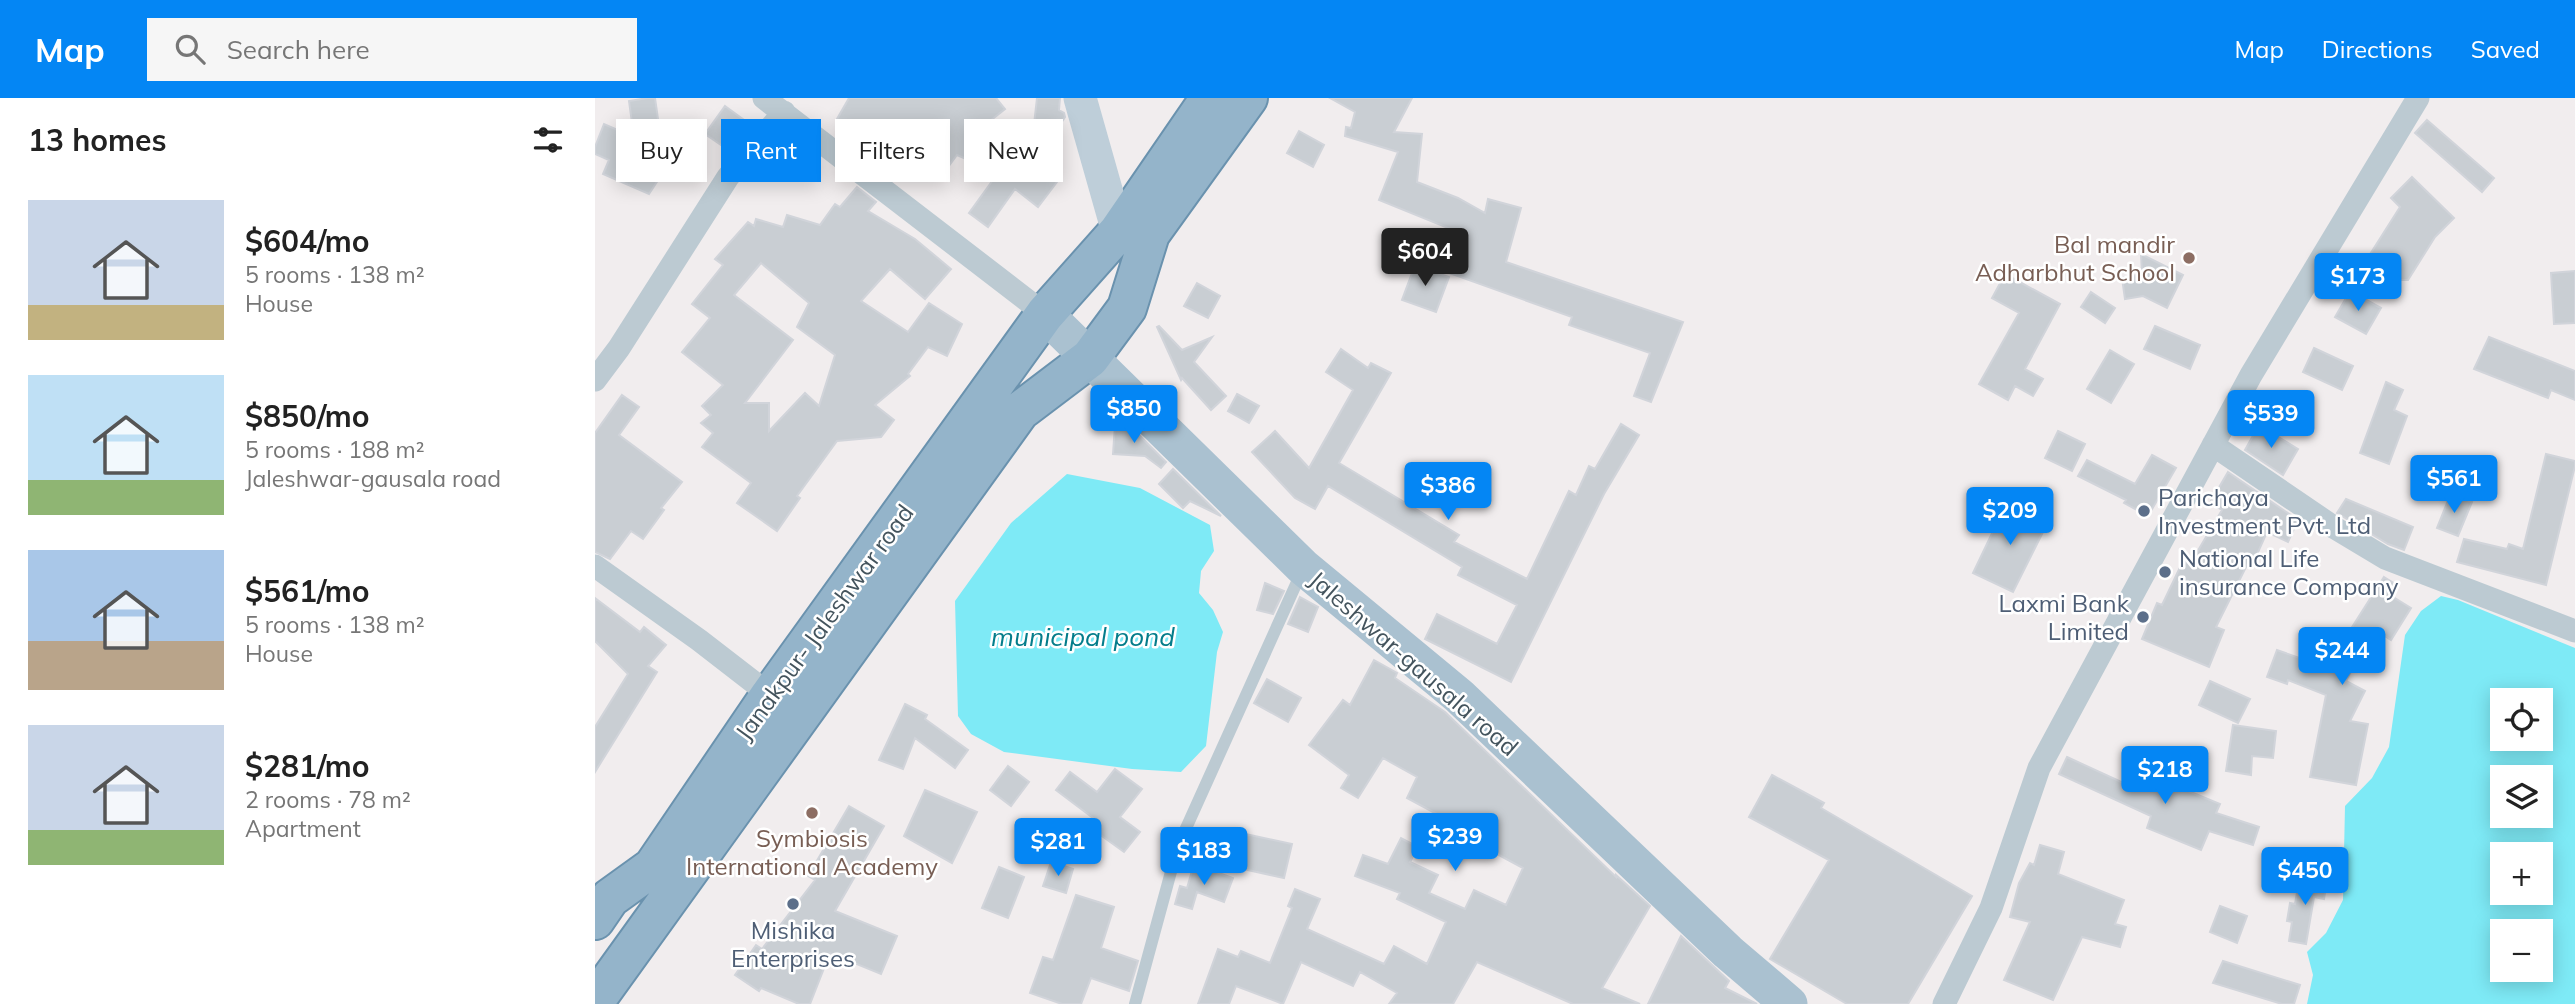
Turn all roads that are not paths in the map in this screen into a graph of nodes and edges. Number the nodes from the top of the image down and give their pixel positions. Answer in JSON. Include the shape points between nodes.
{"nodes":[{"id":1,"x":764,"y":98,"type":"edge"},
{"id":2,"x":1080,"y":98,"type":"edge"},
{"id":3,"x":1210,"y":98,"type":"edge"},
{"id":4,"x":1248,"y":98,"type":"edge"},
{"id":5,"x":2418,"y":98,"type":"edge"},
{"id":6,"x":784,"y":112,"type":"junction"},
{"id":7,"x":1118,"y":232,"type":"junction"},
{"id":8,"x":1045,"y":314,"type":"junction"},
{"id":9,"x":1090,"y":358,"type":"junction"},
{"id":10,"x":595,"y":380,"type":"edge"},
{"id":11,"x":2213,"y":444,"type":"junction"},
{"id":12,"x":595,"y":566,"type":"edge"},
{"id":13,"x":1303,"y":567,"type":"junction"},
{"id":14,"x":2575,"y":631,"type":"edge"},
{"id":15,"x":770,"y":695,"type":"junction"},
{"id":16,"x":600,"y":902,"type":"edge"},
{"id":17,"x":595,"y":1001,"type":"edge"},
{"id":18,"x":1135,"y":1004,"type":"edge"},
{"id":19,"x":1789,"y":1004,"type":"edge"},
{"id":20,"x":1944,"y":1004,"type":"edge"}],
"edges":[{"from":1,"to":6,"type":"street"},
{"from":2,"to":7,"type":"main road"},
{"from":3,"to":7,"type":"highway","name":"Janakpur- Jaleshwar road"},
{"from":4,"to":9,"type":"highway","via":[[1150,234],[1127,308]]},
{"from":5,"to":11,"type":"street"},
{"from":6,"to":8,"type":"street"},
{"from":6,"to":10,"type":"street","via":[[728,177]]},
{"from":7,"to":8,"type":"highway","name":"Janakpur- Jaleshwar road"},
{"from":8,"to":9,"type":"main road","name":"Jaleshwar-gausala road"},
{"from":8,"to":15,"type":"highway","name":"Janakpur- Jaleshwar road"},
{"from":9,"to":13,"type":"main road","name":"Jaleshwar-gausala road"},
{"from":9,"to":17,"type":"highway","via":[[1020,411]]},
{"from":11,"to":14,"type":"street","via":[[2385,558]]},
{"from":11,"to":20,"type":"street","via":[[2039,768],[1991,908]]},
{"from":12,"to":15,"type":"street"},
{"from":13,"to":18,"type":"lane","via":[[1178,846]]},
{"from":13,"to":19,"type":"main road","name":"Jaleshwar-gausala road","via":[[1458,696]]},
{"from":15,"to":16,"type":"highway","name":"Janakpur- Jaleshwar road","via":[[653,867]]}]}
